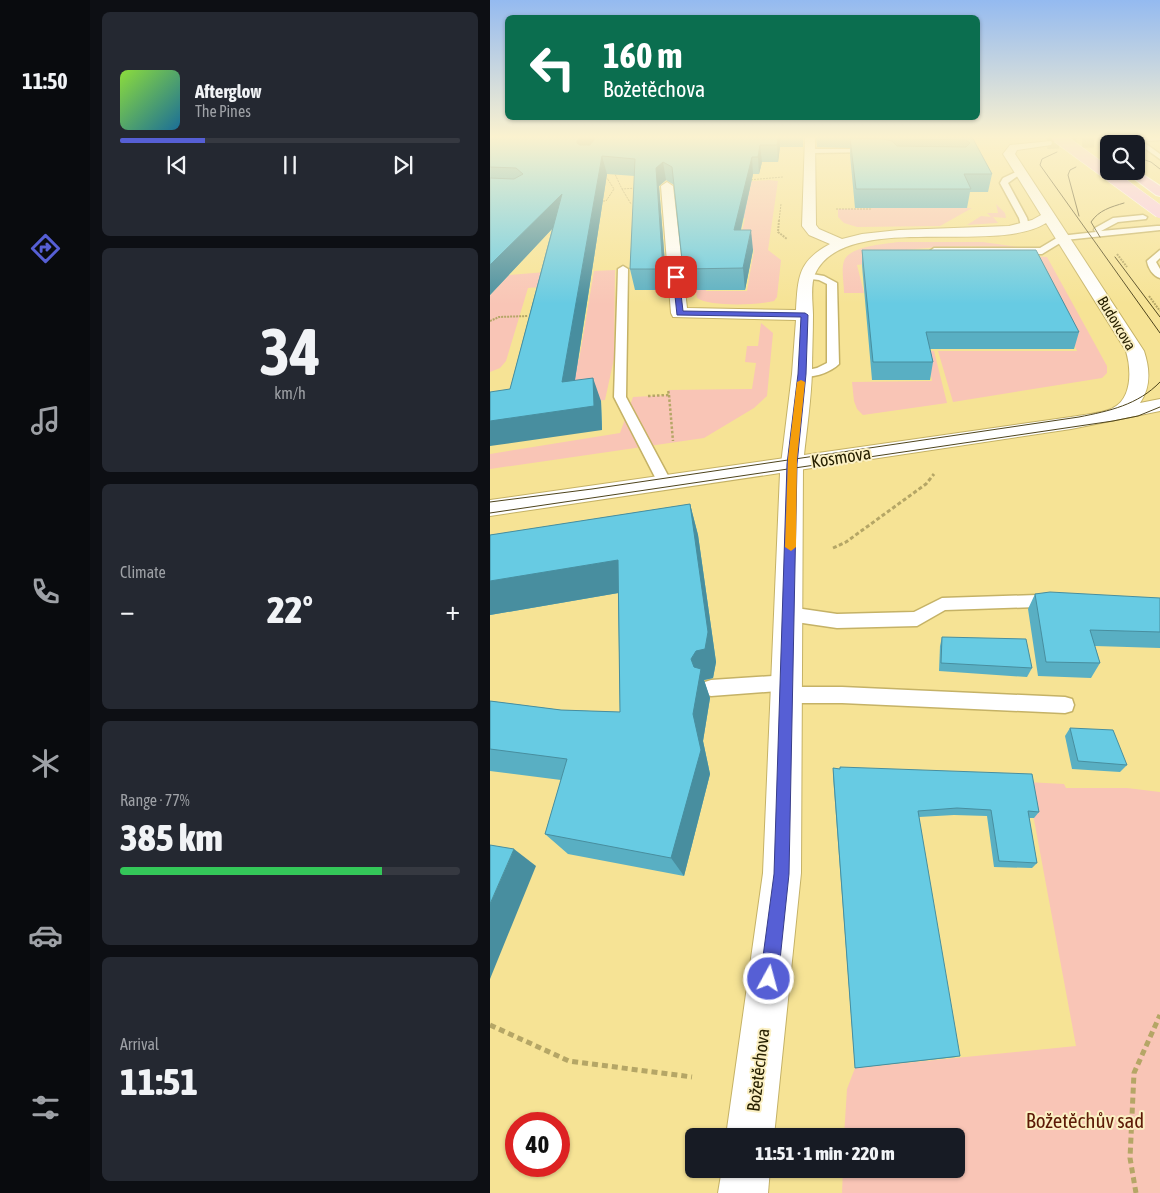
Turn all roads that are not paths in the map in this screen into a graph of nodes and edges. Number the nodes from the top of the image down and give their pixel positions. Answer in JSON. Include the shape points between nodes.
{"nodes":[{"id":1,"x":668,"y":193,"type":"edge"},
{"id":2,"x":809,"y":193,"type":"edge"},
{"id":3,"x":1009,"y":193,"type":"edge"},
{"id":4,"x":1033,"y":193,"type":"edge"},
{"id":5,"x":1134,"y":193,"type":"edge"},
{"id":6,"x":1160,"y":212,"type":"edge"},
{"id":7,"x":1048,"y":216,"type":"junction"},
{"id":8,"x":1143,"y":217,"type":"dead end"},
{"id":9,"x":1025,"y":226,"type":"junction"},
{"id":10,"x":1157,"y":228,"type":"dead end"},
{"id":11,"x":967,"y":232,"type":"junction"},
{"id":12,"x":1089,"y":234,"type":"junction"},
{"id":13,"x":1062,"y":238,"type":"junction"},
{"id":14,"x":841,"y":244,"type":"junction"},
{"id":15,"x":960,"y":250,"type":"junction"},
{"id":16,"x":921,"y":252,"type":"edge"},
{"id":17,"x":1160,"y":253,"type":"edge"},
{"id":18,"x":964,"y":264,"type":"edge"},
{"id":19,"x":624,"y":269,"type":"dead end"},
{"id":20,"x":1160,"y":275,"type":"edge"},
{"id":21,"x":806,"y":276,"type":"junction"},
{"id":22,"x":805,"y":315,"type":"junction"},
{"id":23,"x":802,"y":374,"type":"junction"},
{"id":24,"x":1160,"y":405,"type":"edge"},
{"id":25,"x":1112,"y":415,"type":"junction"},
{"id":26,"x":1160,"y":424,"type":"edge"},
{"id":27,"x":792,"y":464,"type":"junction"},
{"id":28,"x":665,"y":483,"type":"junction"},
{"id":29,"x":490,"y":508,"type":"edge"},
{"id":30,"x":1037,"y":601,"type":"edge"},
{"id":31,"x":789,"y":614,"type":"junction"},
{"id":32,"x":711,"y":688,"type":"dead end"},
{"id":33,"x":787,"y":689,"type":"junction"},
{"id":34,"x":1065,"y":705,"type":"dead end"},
{"id":35,"x":751,"y":1128,"type":"edge"},
{"id":36,"x":745,"y":1178,"type":"edge"},
{"id":37,"x":743,"y":1193,"type":"edge"}],
"edges":[{"from":1,"to":22,"type":"street","via":[[679,313]]},
{"from":2,"to":14,"type":"street","via":[[809,226],[814,232]]},
{"from":3,"to":9,"type":"lane"},
{"from":4,"to":7,"type":"street","name":"Budovcova"},
{"from":5,"to":6,"type":"highway","bridge":true},
{"from":7,"to":9,"type":"street"},
{"from":7,"to":13,"type":"street","name":"Budovcova"},
{"from":8,"to":12,"type":"lane","via":[[1111,222]]},
{"from":9,"to":11,"type":"street","via":[[1002,231]]},
{"from":10,"to":12,"type":"lane"},
{"from":11,"to":13,"type":"street","via":[[1026,239]]},
{"from":11,"to":14,"type":"street","via":[[885,235]]},
{"from":12,"to":13,"type":"lane"},
{"from":13,"to":15,"type":"lane","via":[[1042,251]]},
{"from":13,"to":25,"type":"street","name":"Budovcova","via":[[1126,335],[1138,359],[1140,377],[1132,403]]},
{"from":14,"to":21,"type":"street","via":[[819,256]]},
{"from":15,"to":16,"type":"lane"},
{"from":15,"to":18,"type":"lane"},
{"from":17,"to":20,"type":"lane","via":[[1151,261]]},
{"from":19,"to":28,"type":"lane","via":[[620,398]]},
{"from":21,"to":22,"type":"street","name":"Božetěchova"},
{"from":21,"to":23,"type":"lane","via":[[832,283],[833,364],[820,371]]},
{"from":22,"to":23,"type":"street","name":"Božetěchova"},
{"from":23,"to":27,"type":"street","name":"Božetěchova"},
{"from":24,"to":25,"type":"street"},
{"from":25,"to":26,"type":"street"},
{"from":25,"to":27,"type":"street","name":"Kosmova"},
{"from":27,"to":28,"type":"street","name":"Kosmova"},
{"from":27,"to":31,"type":"street","name":"Božetěchova"},
{"from":28,"to":29,"type":"street","name":"Kosmova"},
{"from":30,"to":31,"type":"lane","via":[[942,604],[918,619],[837,621]]},
{"from":31,"to":33,"type":"street","name":"Božetěchova"},
{"from":32,"to":33,"type":"lane"},
{"from":33,"to":34,"type":"lane","via":[[842,695]]},
{"from":33,"to":35,"type":"street","name":"Božetěchova","via":[[782,874]]},
{"from":36,"to":37,"type":"street"}]}
